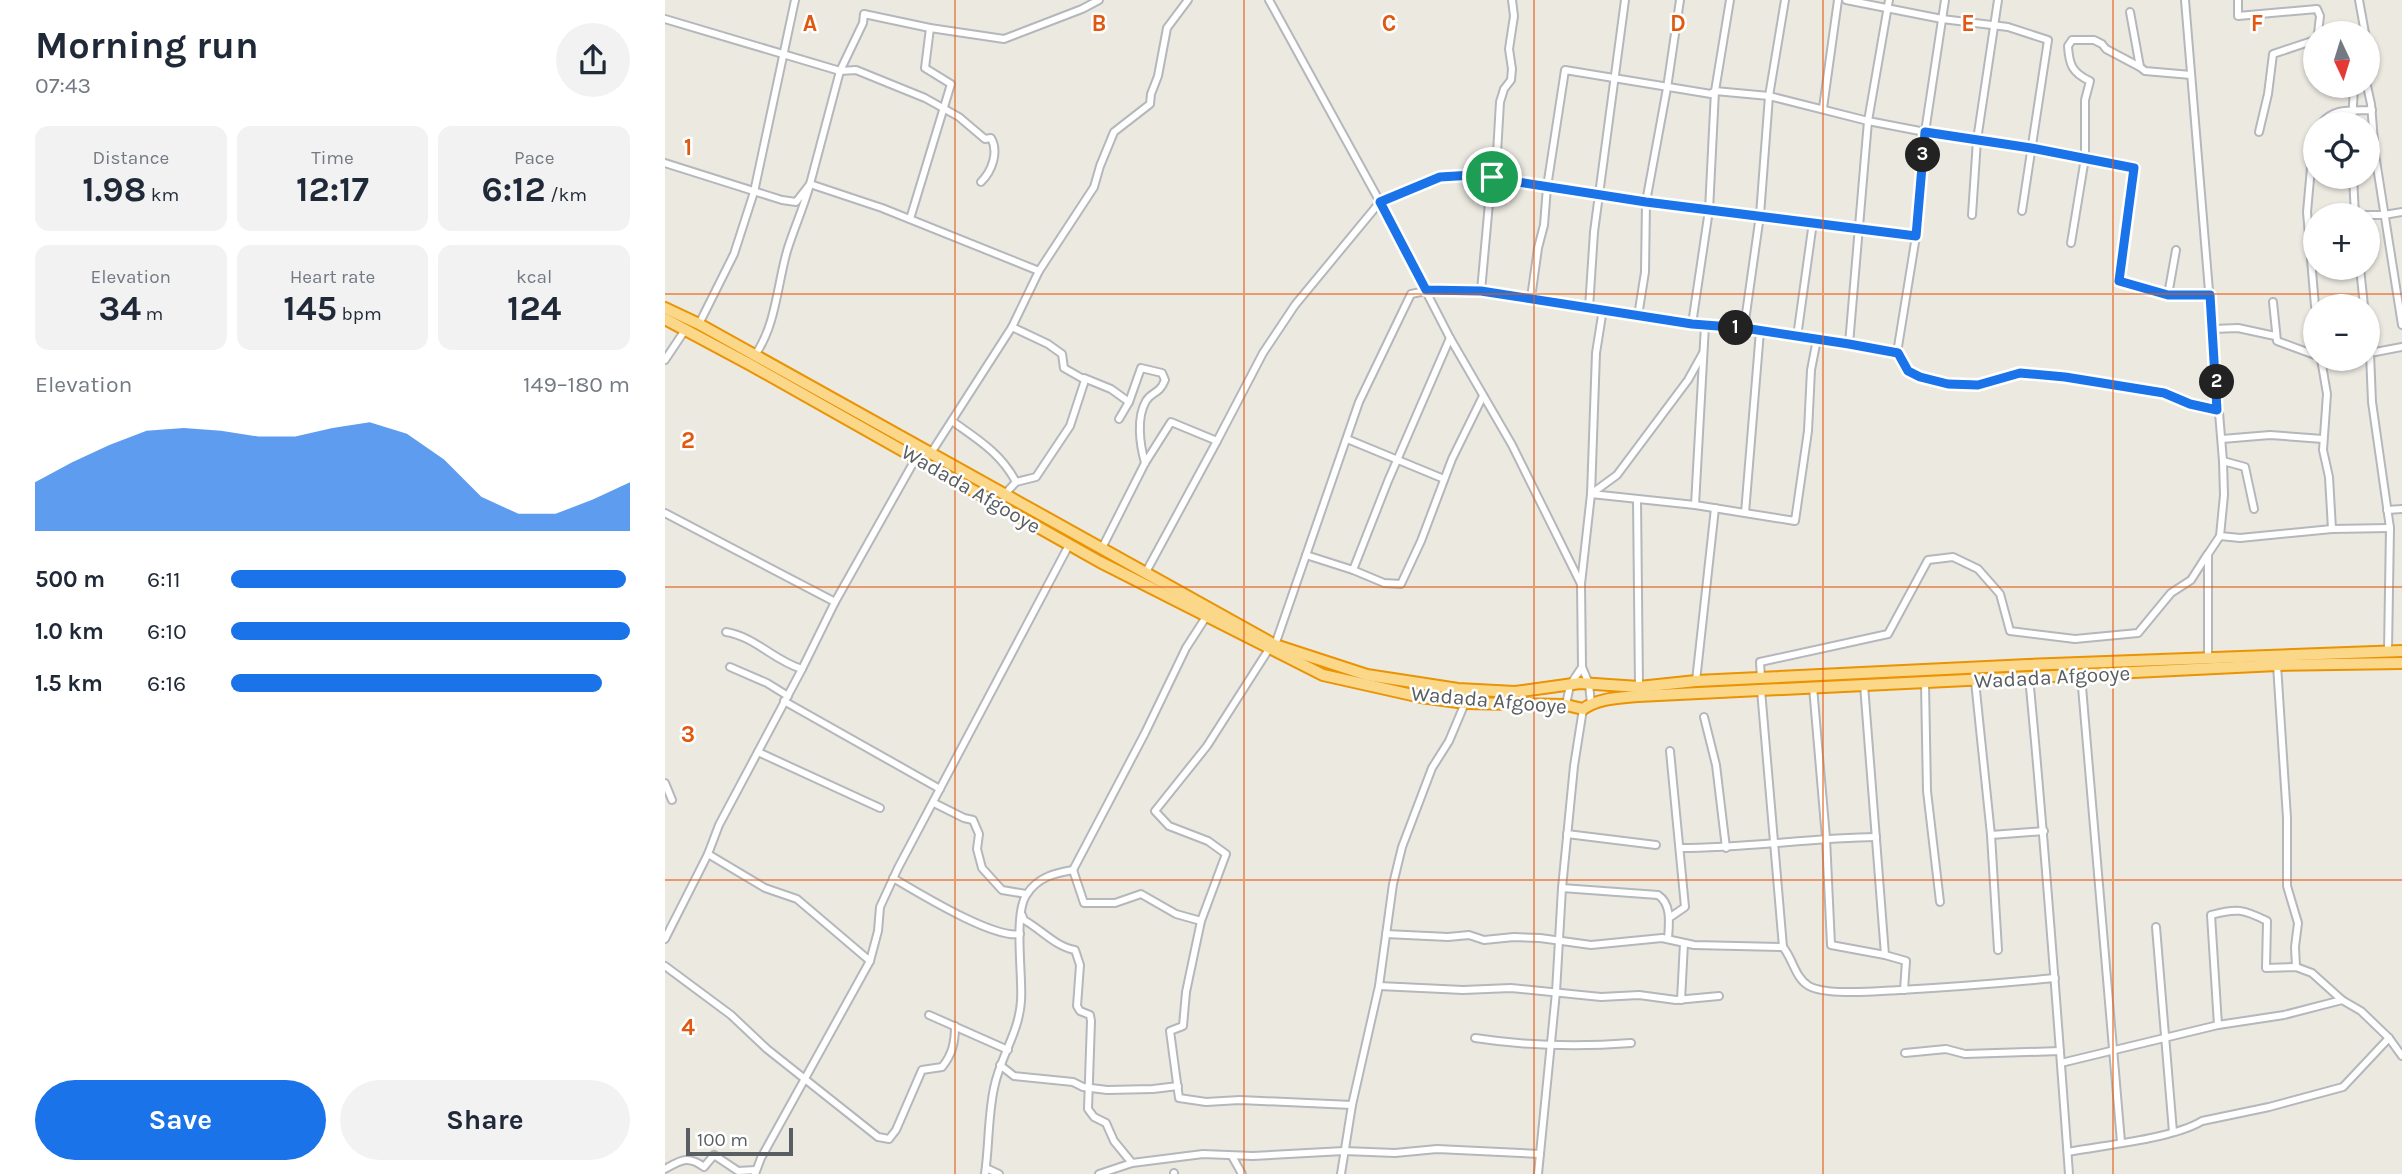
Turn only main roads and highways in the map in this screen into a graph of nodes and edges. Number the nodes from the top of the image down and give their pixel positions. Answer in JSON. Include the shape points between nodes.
{"nodes":[{"id":1,"x":665,"y":308,"type":"edge"},
{"id":2,"x":665,"y":319,"type":"edge"},
{"id":3,"x":1272,"y":647,"type":"junction"},
{"id":4,"x":2402,"y":651,"type":"edge"},
{"id":5,"x":2402,"y":663,"type":"edge"},
{"id":6,"x":1761,"y":684,"type":"junction"}],
"edges":[{"from":1,"to":3,"type":"highway","name":"Wadada Afgooye","via":[[1146,572]]},
{"from":2,"to":3,"type":"highway","name":"Wadada Afgooye","via":[[1069,545]]},
{"from":3,"to":6,"type":"highway","name":"Wadada Afgooye","via":[[1367,675],[1458,689],[1515,692],[1570,685],[1639,687],[1696,681]]},
{"from":3,"to":6,"type":"highway","name":"Wadada Afgooye","via":[[1324,675],[1465,703],[1587,707],[1607,699]]},
{"from":4,"to":6,"type":"highway","name":"Wadada Afgooye"},
{"from":5,"to":6,"type":"highway","name":"Wadada Afgooye","via":[[1813,687]]}]}
